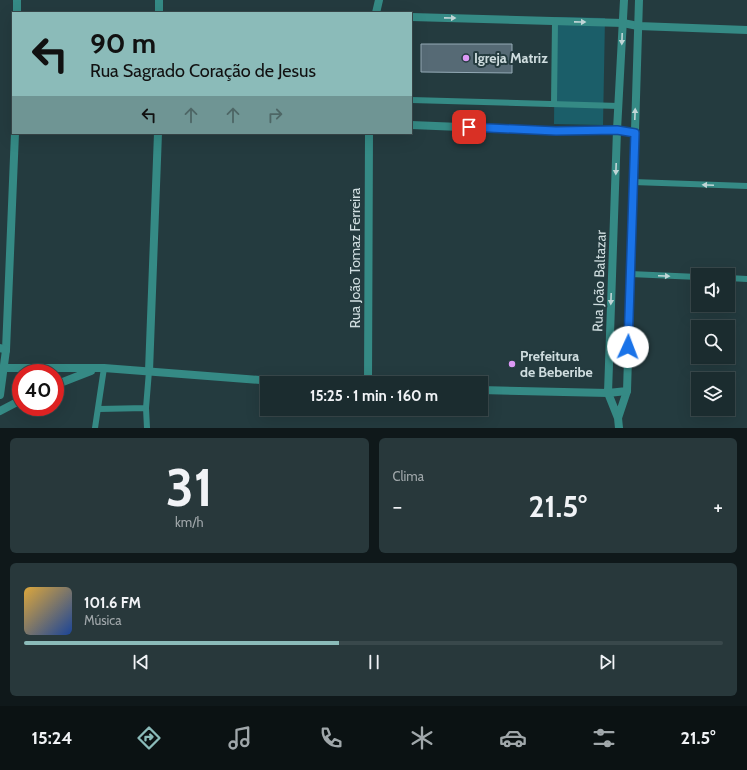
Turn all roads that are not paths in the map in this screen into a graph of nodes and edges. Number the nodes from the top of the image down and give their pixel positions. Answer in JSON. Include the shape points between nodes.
{"nodes":[{"id":1,"x":17,"y":0,"type":"edge"},
{"id":2,"x":159,"y":0,"type":"edge"},
{"id":3,"x":379,"y":0,"type":"edge"},
{"id":4,"x":624,"y":0,"type":"edge"},
{"id":5,"x":638,"y":0,"type":"edge"},
{"id":6,"x":17,"y":12,"type":"edge"},
{"id":7,"x":159,"y":12,"type":"edge"},
{"id":8,"x":376,"y":12,"type":"edge"},
{"id":9,"x":412,"y":17,"type":"edge"},
{"id":10,"x":555,"y":22,"type":"junction"},
{"id":11,"x":623,"y":23,"type":"junction"},
{"id":12,"x":638,"y":26,"type":"junction"},
{"id":13,"x":747,"y":30,"type":"edge"},
{"id":14,"x":412,"y":100,"type":"edge"},
{"id":15,"x":554,"y":104,"type":"junction"},
{"id":16,"x":619,"y":106,"type":"junction"},
{"id":17,"x":412,"y":124,"type":"edge"},
{"id":18,"x":617,"y":130,"type":"junction"},
{"id":19,"x":635,"y":133,"type":"junction"},
{"id":20,"x":15,"y":134,"type":"edge"},
{"id":21,"x":158,"y":134,"type":"edge"},
{"id":22,"x":369,"y":134,"type":"edge"},
{"id":23,"x":633,"y":182,"type":"junction"},
{"id":24,"x":747,"y":186,"type":"edge"},
{"id":25,"x":630,"y":274,"type":"junction"},
{"id":26,"x":691,"y":277,"type":"edge"},
{"id":27,"x":735,"y":278,"type":"edge"},
{"id":28,"x":747,"y":279,"type":"edge"},
{"id":29,"x":3,"y":349,"type":"edge"},
{"id":30,"x":4,"y":368,"type":"junction"},
{"id":31,"x":101,"y":368,"type":"junction"},
{"id":32,"x":149,"y":371,"type":"junction"},
{"id":33,"x":368,"y":376,"type":"edge"},
{"id":34,"x":260,"y":380,"type":"edge"},
{"id":35,"x":64,"y":382,"type":"edge"},
{"id":36,"x":488,"y":390,"type":"edge"},
{"id":37,"x":627,"y":390,"type":"junction"},
{"id":38,"x":608,"y":393,"type":"junction"},
{"id":39,"x":0,"y":395,"type":"edge"},
{"id":40,"x":12,"y":405,"type":"edge"},
{"id":41,"x":146,"y":408,"type":"junction"},
{"id":42,"x":99,"y":409,"type":"junction"},
{"id":43,"x":0,"y":411,"type":"edge"},
{"id":44,"x":618,"y":418,"type":"junction"},
{"id":45,"x":95,"y":428,"type":"edge"},
{"id":46,"x":147,"y":428,"type":"edge"},
{"id":47,"x":619,"y":428,"type":"edge"}],
"edges":[{"from":1,"to":6,"type":"street"},
{"from":2,"to":7,"type":"street"},
{"from":3,"to":8,"type":"street"},
{"from":4,"to":11,"type":"street","name":"Rua João Baltazar"},
{"from":5,"to":12,"type":"street"},
{"from":9,"to":10,"type":"street","one_way":true},
{"from":10,"to":11,"type":"street","one_way":true},
{"from":10,"to":15,"type":"lane"},
{"from":11,"to":12,"type":"street"},
{"from":11,"to":16,"type":"street","name":"Rua João Baltazar","one_way":true},
{"from":12,"to":13,"type":"street"},
{"from":19,"to":12,"type":"street","one_way":true},
{"from":14,"to":15,"type":"lane"},
{"from":15,"to":16,"type":"lane"},
{"from":16,"to":18,"type":"street","name":"Rua João Baltazar"},
{"from":17,"to":18,"type":"street","via":[[556,131]]},
{"from":18,"to":19,"type":"street"},
{"from":18,"to":38,"type":"street","name":"Rua João Baltazar","one_way":true},
{"from":19,"to":23,"type":"street"},
{"from":20,"to":29,"type":"street"},
{"from":21,"to":32,"type":"street"},
{"from":22,"to":33,"type":"street","name":"Rua João Tomaz Ferreira"},
{"from":24,"to":23,"type":"lane","one_way":true},
{"from":23,"to":25,"type":"street"},
{"from":25,"to":26,"type":"lane","one_way":true},
{"from":25,"to":37,"type":"street"},
{"from":27,"to":28,"type":"lane"},
{"from":29,"to":30,"type":"street"},
{"from":30,"to":31,"type":"street"},
{"from":30,"to":39,"type":"street"},
{"from":31,"to":32,"type":"street"},
{"from":31,"to":35,"type":"street"},
{"from":31,"to":42,"type":"lane"},
{"from":32,"to":34,"type":"street"},
{"from":32,"to":41,"type":"lane"},
{"from":36,"to":38,"type":"street"},
{"from":37,"to":38,"type":"street"},
{"from":37,"to":44,"type":"street"},
{"from":38,"to":44,"type":"street"},
{"from":40,"to":43,"type":"street"},
{"from":41,"to":42,"type":"lane"},
{"from":41,"to":46,"type":"lane"},
{"from":42,"to":45,"type":"lane"},
{"from":44,"to":47,"type":"street"}]}
